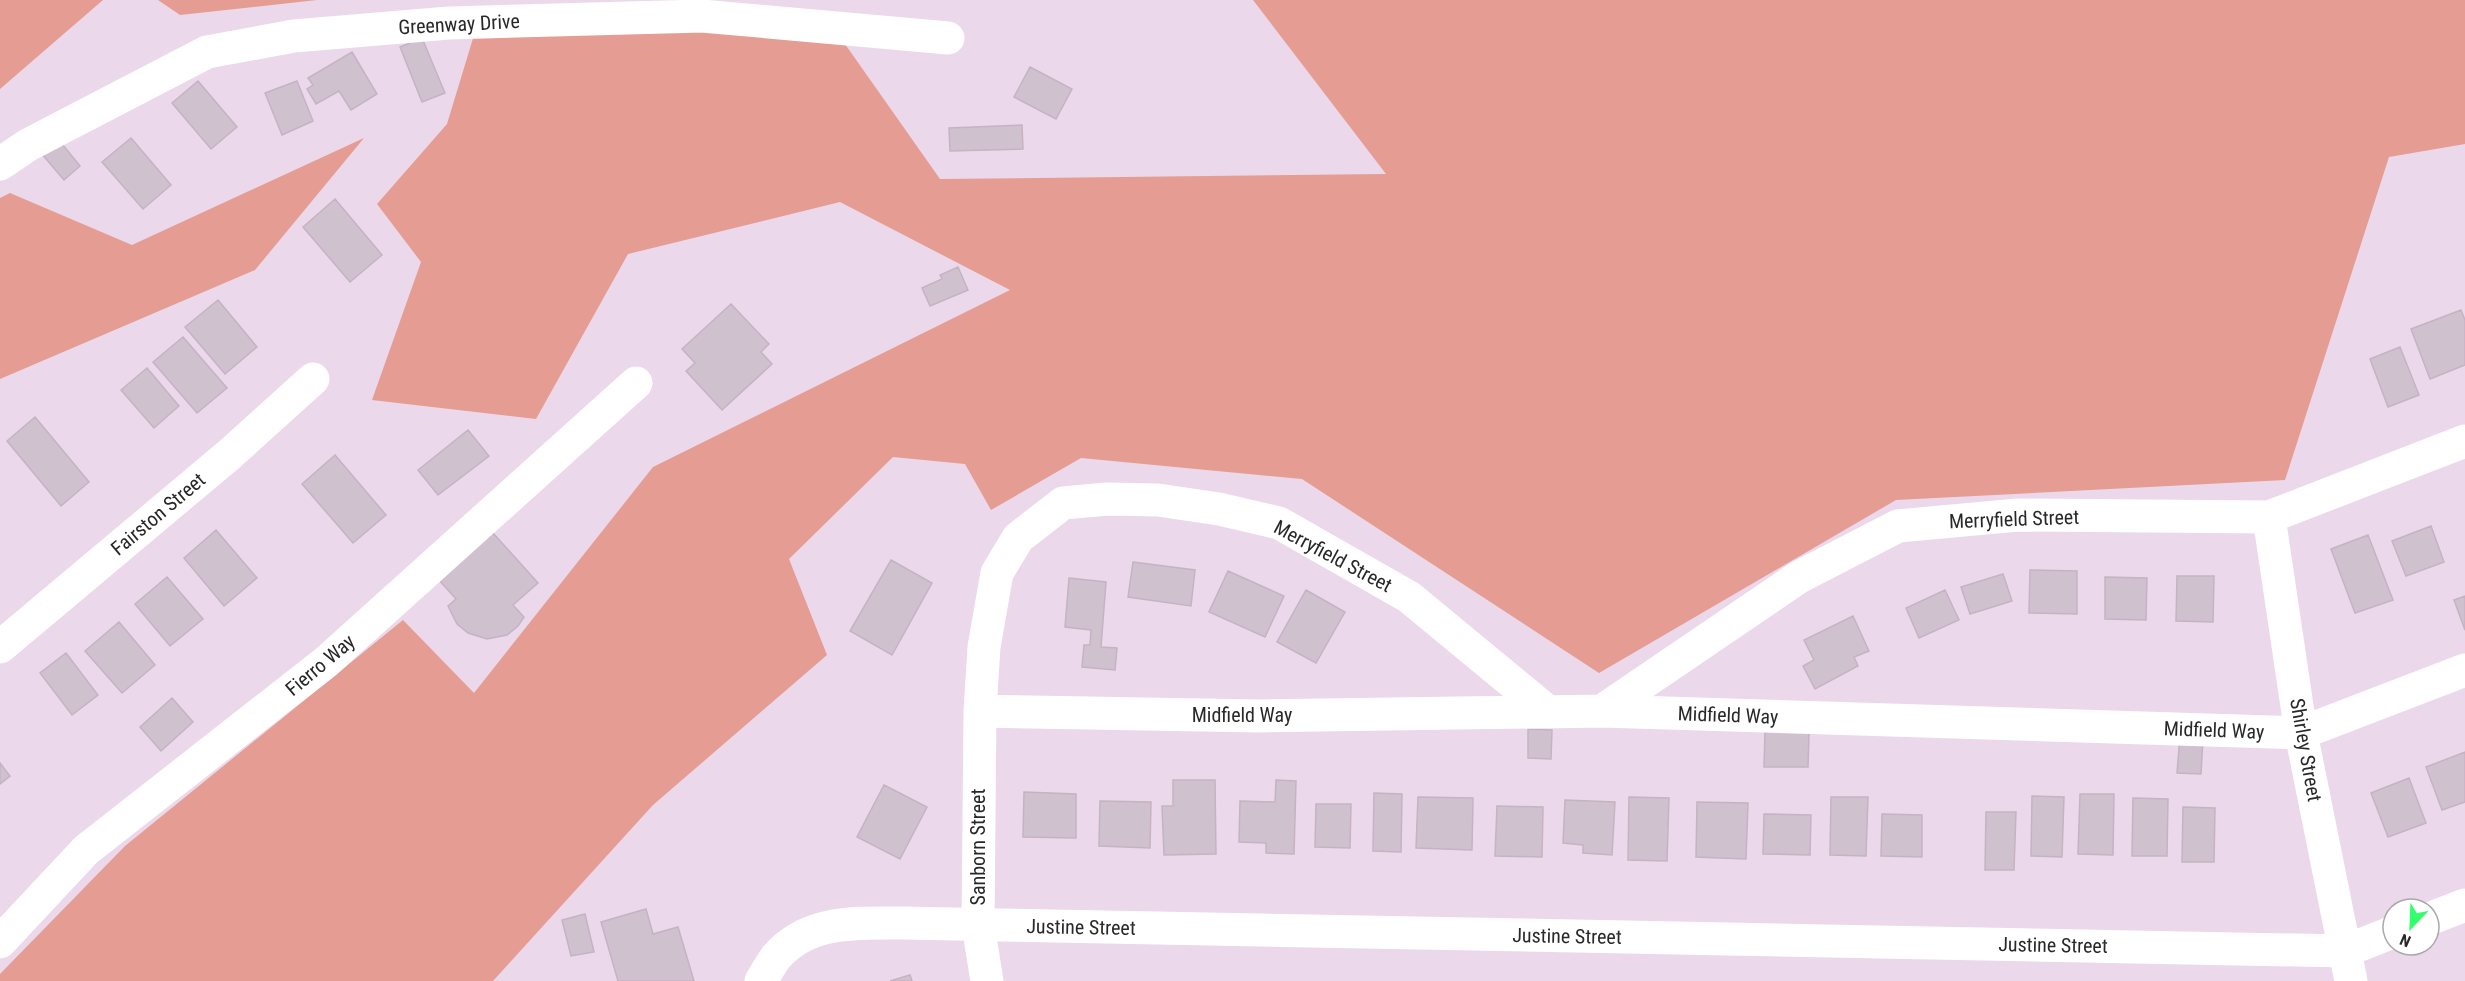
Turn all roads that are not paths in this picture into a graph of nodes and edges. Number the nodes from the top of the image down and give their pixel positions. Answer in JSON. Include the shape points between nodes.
{"nodes":[{"id":1,"x":948,"y":38,"type":"dead end"},
{"id":2,"x":0,"y":164,"type":"edge"},
{"id":3,"x":313,"y":379,"type":"dead end"},
{"id":4,"x":636,"y":383,"type":"dead end"},
{"id":5,"x":2465,"y":441,"type":"edge"},
{"id":6,"x":2269,"y":517,"type":"junction"},
{"id":7,"x":0,"y":647,"type":"edge"},
{"id":8,"x":2465,"y":670,"type":"edge"},
{"id":9,"x":980,"y":711,"type":"junction"},
{"id":10,"x":1547,"y":711,"type":"junction"},
{"id":11,"x":1602,"y":711,"type":"junction"},
{"id":12,"x":2301,"y":733,"type":"junction"},
{"id":13,"x":2465,"y":905,"type":"edge"},
{"id":14,"x":2441,"y":914,"type":"edge"},
{"id":15,"x":978,"y":925,"type":"junction"},
{"id":16,"x":2381,"y":941,"type":"edge"},
{"id":17,"x":0,"y":942,"type":"edge"},
{"id":18,"x":2348,"y":966,"type":"edge"},
{"id":19,"x":761,"y":981,"type":"edge"},
{"id":20,"x":987,"y":981,"type":"edge"}],
"edges":[{"from":1,"to":2,"type":"street","name":"Greenway Drive","via":[[702,16],[449,23],[294,36],[207,52],[28,145]]},
{"from":3,"to":7,"type":"street","name":"Fairston Street"},
{"from":4,"to":17,"type":"street","name":"Fierro Way","via":[[326,662],[86,850]]},
{"from":5,"to":6,"type":"street","name":"Merryfield Street"},
{"from":6,"to":11,"type":"street","name":"Merryfield Street","via":[[2018,515],[1898,526],[1799,577]]},
{"from":6,"to":12,"type":"street","name":"Shirley Street"},
{"from":8,"to":12,"type":"street","name":"Midfield Way"},
{"from":9,"to":10,"type":"street","name":"Midfield Way","via":[[1260,716]]},
{"from":9,"to":10,"type":"street","name":"Merryfield Street","via":[[984,647],[997,573],[1018,538],[1063,503],[1107,499],[1158,500],[1280,523],[1409,597]]},
{"from":9,"to":15,"type":"street","name":"Sanborn Street"},
{"from":10,"to":11,"type":"street","name":"Midfield Way"},
{"from":11,"to":12,"type":"street","name":"Midfield Way"},
{"from":12,"to":18,"type":"street","name":"Shirley Street"},
{"from":13,"to":14,"type":"street"},
{"from":15,"to":18,"type":"street","name":"Justine Street"},
{"from":15,"to":19,"type":"street","name":"Justine Street","via":[[838,924],[801,936],[776,957]]},
{"from":15,"to":20,"type":"street","name":"Sanborn Street"},
{"from":16,"to":18,"type":"street","name":"Justine Street"}]}
